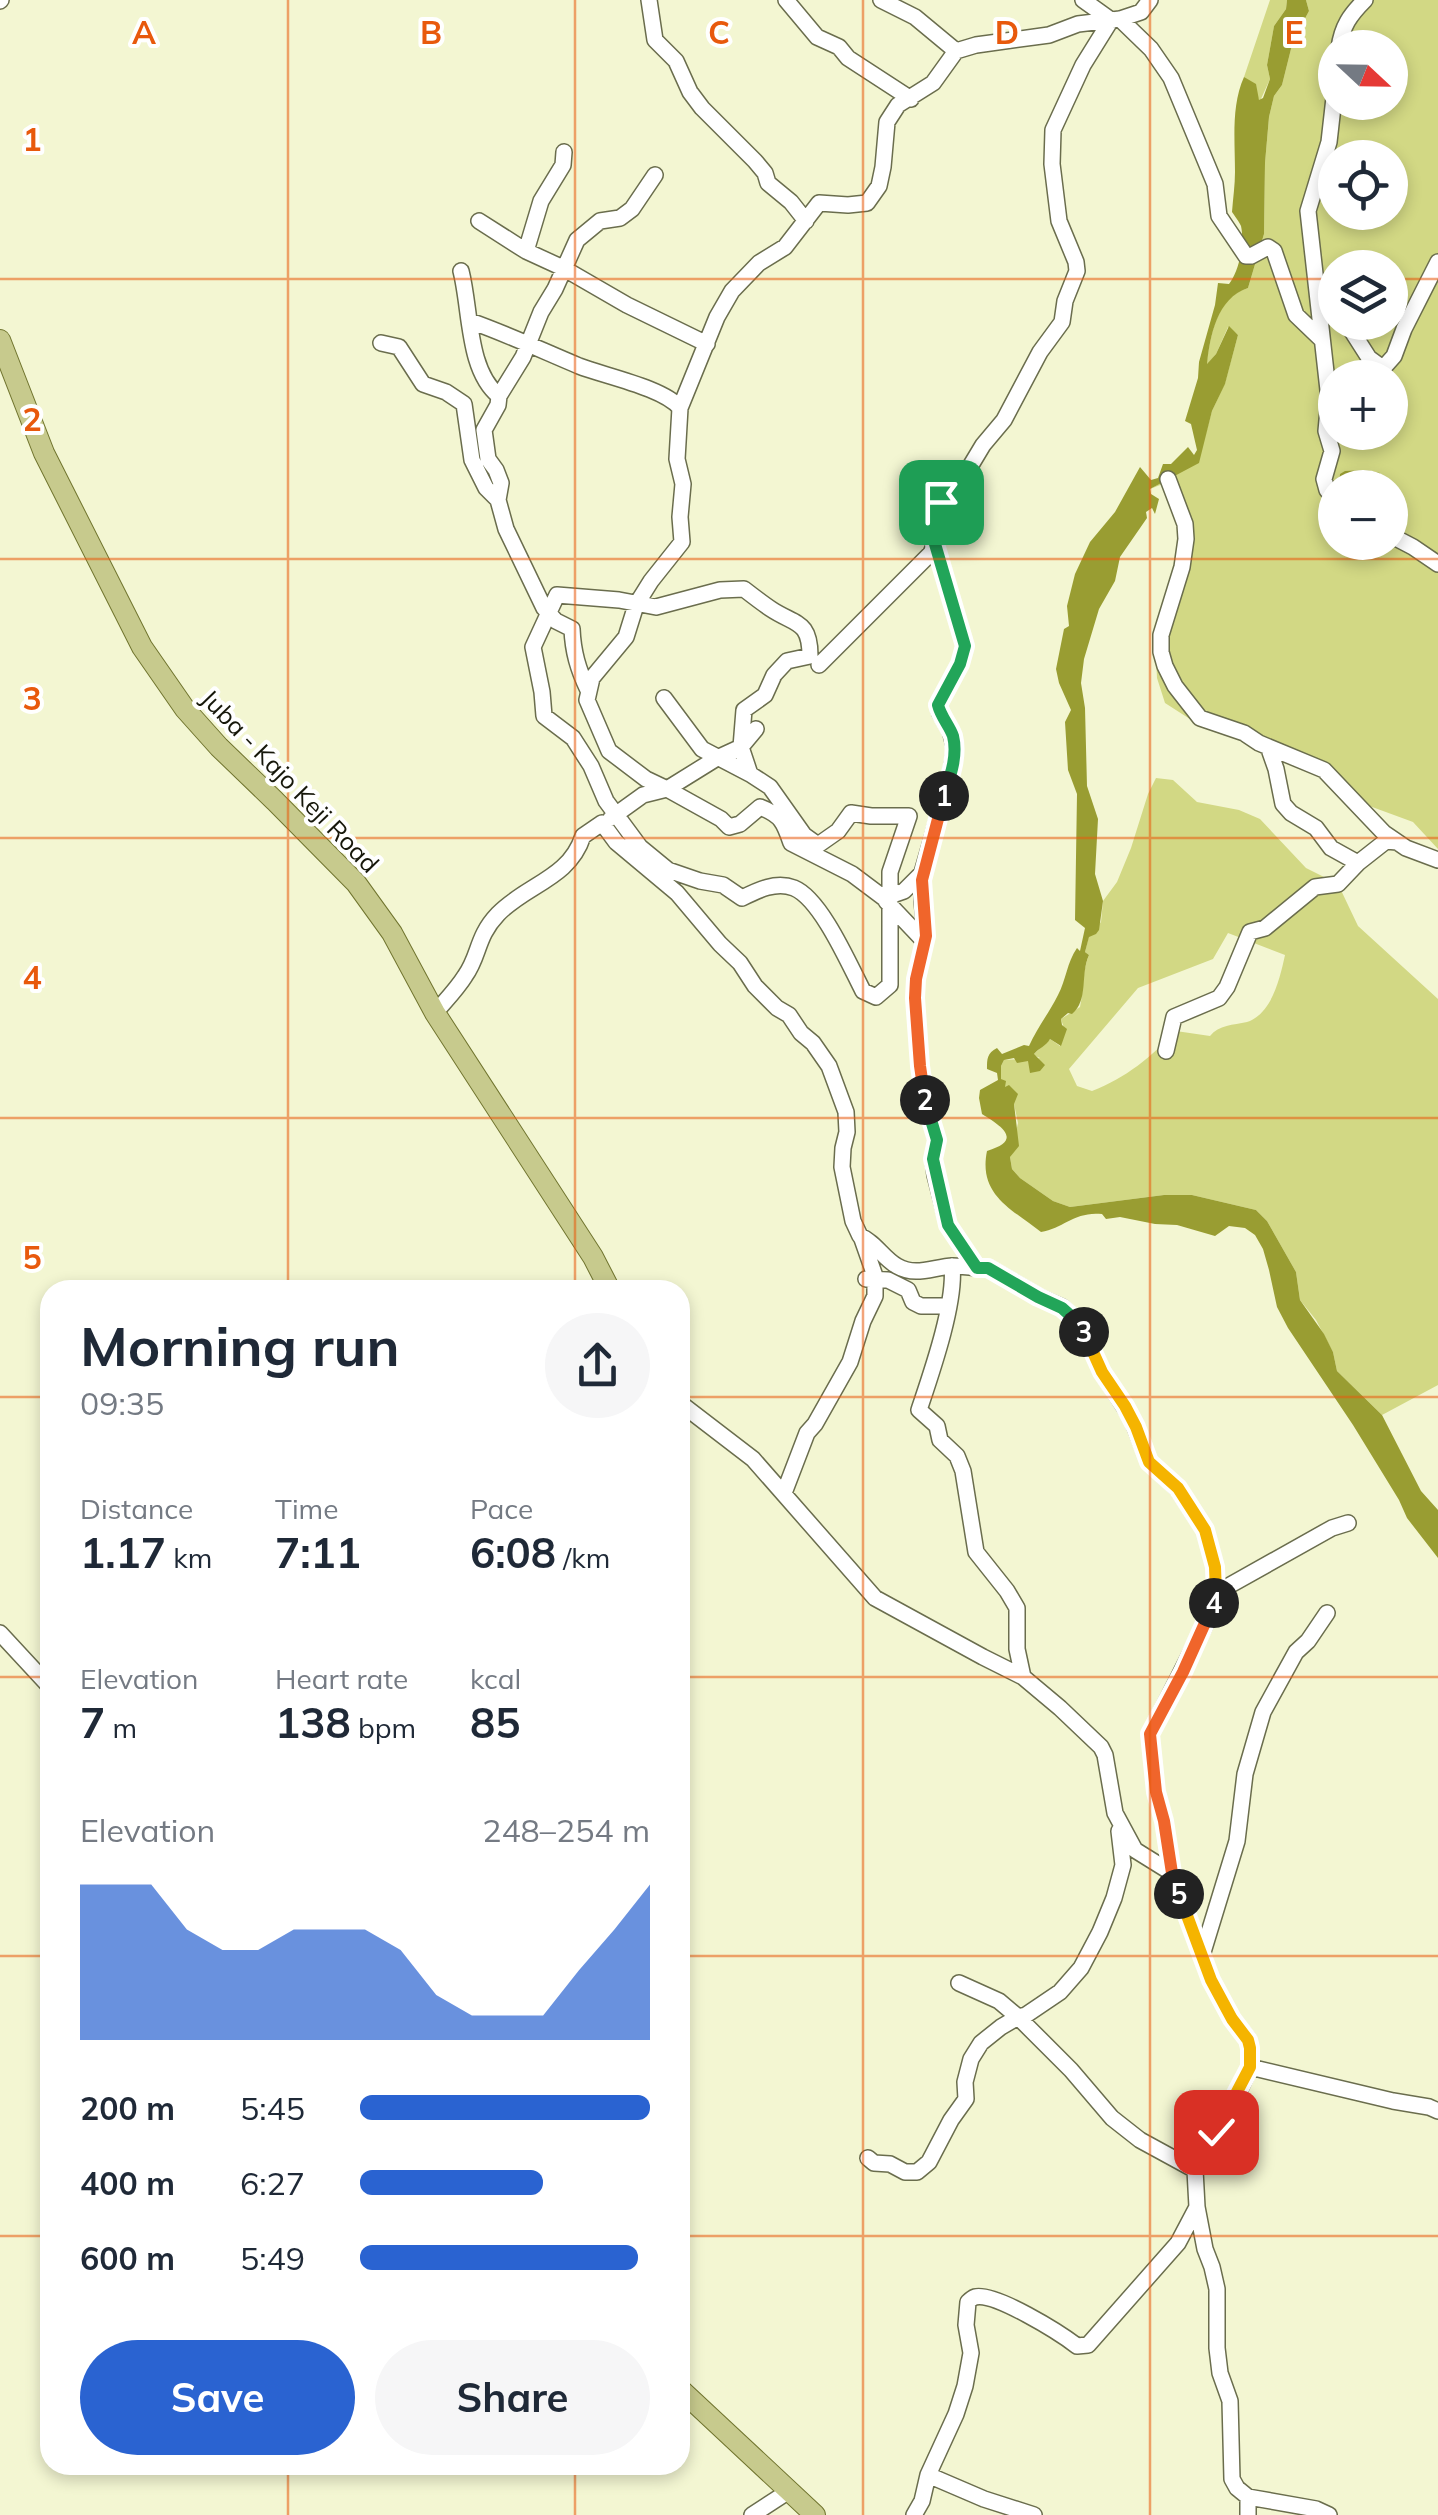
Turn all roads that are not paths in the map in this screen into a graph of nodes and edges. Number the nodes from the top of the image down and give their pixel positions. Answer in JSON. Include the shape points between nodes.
{"nodes":[{"id":1,"x":649,"y":0,"type":"edge"},
{"id":2,"x":786,"y":0,"type":"edge"},
{"id":3,"x":881,"y":0,"type":"edge"},
{"id":4,"x":1083,"y":0,"type":"edge"},
{"id":5,"x":1150,"y":0,"type":"edge"},
{"id":6,"x":1365,"y":0,"type":"edge"},
{"id":7,"x":1116,"y":19,"type":"junction"},
{"id":8,"x":1343,"y":30,"type":"edge"},
{"id":9,"x":956,"y":51,"type":"junction"},
{"id":10,"x":911,"y":99,"type":"junction"},
{"id":11,"x":1331,"y":120,"type":"edge"},
{"id":12,"x":564,"y":152,"type":"dead end"},
{"id":13,"x":655,"y":175,"type":"dead end"},
{"id":14,"x":479,"y":221,"type":"dead end"},
{"id":15,"x":806,"y":221,"type":"junction"},
{"id":16,"x":526,"y":250,"type":"junction"},
{"id":17,"x":1438,"y":262,"type":"edge"},
{"id":18,"x":563,"y":268,"type":"junction"},
{"id":19,"x":461,"y":271,"type":"dead end"},
{"id":20,"x":1318,"y":301,"type":"edge"},
{"id":21,"x":470,"y":321,"type":"junction"},
{"id":22,"x":1408,"y":321,"type":"edge"},
{"id":23,"x":1318,"y":336,"type":"edge"},
{"id":24,"x":0,"y":340,"type":"edge"},
{"id":25,"x":1321,"y":340,"type":"edge"},
{"id":26,"x":1358,"y":340,"type":"edge"},
{"id":27,"x":1400,"y":340,"type":"edge"},
{"id":28,"x":382,"y":343,"type":"dead end"},
{"id":29,"x":528,"y":344,"type":"junction"},
{"id":30,"x":707,"y":344,"type":"junction"},
{"id":31,"x":500,"y":396,"type":"junction"},
{"id":32,"x":680,"y":408,"type":"junction"},
{"id":33,"x":1327,"y":470,"type":"edge"},
{"id":34,"x":1168,"y":479,"type":"dead end"},
{"id":35,"x":498,"y":500,"type":"junction"},
{"id":36,"x":1408,"y":543,"type":"edge"},
{"id":37,"x":935,"y":544,"type":"junction"},
{"id":38,"x":1438,"y":564,"type":"edge"},
{"id":39,"x":819,"y":665,"type":"dead end"},
{"id":40,"x":588,"y":690,"type":"junction"},
{"id":41,"x":664,"y":698,"type":"dead end"},
{"id":42,"x":756,"y":728,"type":"dead end"},
{"id":43,"x":741,"y":747,"type":"junction"},
{"id":44,"x":1270,"y":752,"type":"dead end"},
{"id":45,"x":717,"y":758,"type":"junction"},
{"id":46,"x":750,"y":774,"type":"junction"},
{"id":47,"x":667,"y":788,"type":"junction"},
{"id":48,"x":602,"y":824,"type":"junction"},
{"id":49,"x":1397,"y":842,"type":"junction"},
{"id":50,"x":1438,"y":860,"type":"edge"},
{"id":51,"x":1358,"y":864,"type":"junction"},
{"id":52,"x":922,"y":873,"type":"junction"},
{"id":53,"x":884,"y":898,"type":"junction"},
{"id":54,"x":924,"y":941,"type":"junction"},
{"id":55,"x":436,"y":1014,"type":"junction"},
{"id":56,"x":1166,"y":1051,"type":"dead end"},
{"id":57,"x":860,"y":1236,"type":"junction"},
{"id":58,"x":952,"y":1266,"type":"junction"},
{"id":59,"x":977,"y":1268,"type":"junction"},
{"id":60,"x":874,"y":1276,"type":"junction"},
{"id":61,"x":605,"y":1280,"type":"edge"},
{"id":62,"x":948,"y":1306,"type":"junction"},
{"id":63,"x":690,"y":1411,"type":"edge"},
{"id":64,"x":784,"y":1493,"type":"junction"},
{"id":65,"x":1348,"y":1524,"type":"dead end"},
{"id":66,"x":1216,"y":1593,"type":"junction"},
{"id":67,"x":1327,"y":1613,"type":"dead end"},
{"id":68,"x":0,"y":1634,"type":"edge"},
{"id":69,"x":40,"y":1676,"type":"edge"},
{"id":70,"x":1023,"y":1677,"type":"junction"},
{"id":71,"x":1115,"y":1813,"type":"junction"},
{"id":72,"x":1172,"y":1873,"type":"junction"},
{"id":73,"x":1202,"y":1952,"type":"junction"},
{"id":74,"x":959,"y":1983,"type":"dead end"},
{"id":75,"x":1018,"y":2018,"type":"junction"},
{"id":76,"x":1250,"y":2067,"type":"junction"},
{"id":77,"x":1438,"y":2111,"type":"edge"},
{"id":78,"x":868,"y":2158,"type":"dead end"},
{"id":79,"x":1194,"y":2170,"type":"junction"},
{"id":80,"x":1196,"y":2206,"type":"junction"},
{"id":81,"x":690,"y":2398,"type":"edge"},
{"id":82,"x":928,"y":2476,"type":"junction"},
{"id":83,"x":788,"y":2492,"type":"junction"},
{"id":84,"x":1248,"y":2497,"type":"junction"},
{"id":85,"x":752,"y":2515,"type":"edge"},
{"id":86,"x":815,"y":2515,"type":"edge"},
{"id":87,"x":914,"y":2515,"type":"edge"},
{"id":88,"x":1034,"y":2515,"type":"edge"},
{"id":89,"x":1248,"y":2515,"type":"edge"},
{"id":90,"x":1329,"y":2515,"type":"edge"}],
"edges":[{"from":1,"to":15,"type":"street","via":[[655,40],[676,61],[690,92]]},
{"from":2,"to":10,"type":"street","via":[[816,37]]},
{"from":3,"to":9,"type":"street","via":[[915,17]]},
{"from":4,"to":7,"type":"street"},
{"from":5,"to":7,"type":"street","via":[[1140,12]]},
{"from":6,"to":8,"type":"street"},
{"from":7,"to":9,"type":"street"},
{"from":7,"to":23,"type":"street","via":[[1151,49],[1171,78],[1222,220],[1246,256],[1271,248],[1296,315]]},
{"from":7,"to":37,"type":"street","via":[[1083,65],[1053,130],[1058,221],[1076,262],[1062,322],[1004,420],[942,499]]},
{"from":9,"to":10,"type":"street","via":[[933,83]]},
{"from":10,"to":15,"type":"street","via":[[887,122],[884,168],[867,203],[819,203]]},
{"from":11,"to":20,"type":"street","via":[[1308,211]]},
{"from":12,"to":16,"type":"street"},
{"from":13,"to":18,"type":"street","via":[[632,209],[600,221],[577,240]]},
{"from":14,"to":16,"type":"street"},
{"from":15,"to":30,"type":"street","via":[[732,291]]},
{"from":16,"to":18,"type":"street"},
{"from":17,"to":22,"type":"street"},
{"from":18,"to":29,"type":"street"},
{"from":18,"to":30,"type":"street"},
{"from":19,"to":21,"type":"street"},
{"from":21,"to":29,"type":"street"},
{"from":21,"to":31,"type":"street","via":[[476,361]]},
{"from":24,"to":55,"type":"main road","name":"Juba - Kajo Keji Road","via":[[44,453],[142,647],[219,747],[356,883]]},
{"from":25,"to":33,"type":"street","via":[[1332,451]]},
{"from":26,"to":27,"type":"street","via":[[1380,366],[1394,356]]},
{"from":28,"to":35,"type":"street","via":[[400,347],[423,384],[464,404],[472,460]]},
{"from":29,"to":31,"type":"street"},
{"from":29,"to":32,"type":"street","via":[[674,400]]},
{"from":30,"to":32,"type":"street"},
{"from":31,"to":35,"type":"street","via":[[484,430],[500,483]]},
{"from":32,"to":40,"type":"street","via":[[682,542],[651,580],[626,637]]},
{"from":34,"to":49,"type":"street","via":[[1186,531],[1160,645],[1175,686],[1205,721],[1324,770]]},
{"from":35,"to":40,"type":"street","via":[[544,608],[572,629]]},
{"from":36,"to":38,"type":"street"},
{"from":37,"to":39,"type":"street"},
{"from":37,"to":52,"type":"street","via":[[965,646],[938,705],[955,749]]},
{"from":40,"to":47,"type":"street","via":[[609,750]]},
{"from":41,"to":45,"type":"street","via":[[702,749]]},
{"from":42,"to":43,"type":"street"},
{"from":43,"to":45,"type":"street"},
{"from":43,"to":46,"type":"street"},
{"from":43,"to":46,"type":"street","via":[[744,710],[765,695],[787,662],[810,656],[810,639],[798,622],[744,589],[656,607],[557,595],[533,647],[544,716],[573,738],[640,847],[668,870],[724,884],[742,898],[766,886],[791,886],[812,898],[863,991],[876,997],[890,985],[890,872],[908,816],[851,814],[818,845],[770,787]]},
{"from":44,"to":51,"type":"street","via":[[1282,804]]},
{"from":45,"to":46,"type":"street"},
{"from":45,"to":47,"type":"street"},
{"from":47,"to":48,"type":"street","via":[[642,795]]},
{"from":47,"to":53,"type":"street","via":[[729,826],[760,807],[776,813],[791,843]]},
{"from":48,"to":55,"type":"street","via":[[583,836],[568,865],[522,894],[484,930],[466,976]]},
{"from":48,"to":57,"type":"street","via":[[677,894],[829,1066],[846,1112],[842,1167]]},
{"from":49,"to":50,"type":"street"},
{"from":49,"to":51,"type":"street","via":[[1386,841]]},
{"from":51,"to":56,"type":"street","via":[[1338,884],[1315,887],[1265,928],[1250,932],[1219,998],[1174,1016]]},
{"from":52,"to":53,"type":"street"},
{"from":52,"to":54,"type":"street"},
{"from":53,"to":54,"type":"street"},
{"from":54,"to":59,"type":"street","via":[[915,998],[924,1098],[937,1140],[935,1175],[948,1225]]},
{"from":55,"to":61,"type":"main road","name":"Juba - Kajo Keji Road"},
{"from":57,"to":58,"type":"street","via":[[915,1273]]},
{"from":57,"to":60,"type":"street"},
{"from":58,"to":59,"type":"street"},
{"from":58,"to":62,"type":"street"},
{"from":59,"to":66,"type":"street","via":[[1062,1308],[1082,1326],[1149,1462],[1178,1488],[1205,1530]]},
{"from":60,"to":62,"type":"street","via":[[864,1279],[888,1280],[921,1306]]},
{"from":60,"to":64,"type":"street","via":[[875,1296],[850,1362],[807,1433]]},
{"from":62,"to":70,"type":"street","via":[[919,1410],[964,1470],[976,1552],[1016,1608]]},
{"from":63,"to":64,"type":"street","via":[[753,1459]]},
{"from":64,"to":70,"type":"street","via":[[875,1598]]},
{"from":65,"to":66,"type":"street"},
{"from":66,"to":72,"type":"street","via":[[1150,1734]]},
{"from":67,"to":73,"type":"street","via":[[1263,1712],[1236,1841]]},
{"from":68,"to":69,"type":"street"},
{"from":70,"to":71,"type":"street","via":[[1105,1755]]},
{"from":71,"to":72,"type":"street","via":[[1135,1850]]},
{"from":71,"to":75,"type":"street","via":[[1124,1866],[1100,1932],[1060,1992]]},
{"from":72,"to":73,"type":"street"},
{"from":73,"to":76,"type":"street","via":[[1222,2002],[1248,2040]]},
{"from":74,"to":75,"type":"street","via":[[998,2000]]},
{"from":75,"to":78,"type":"street","via":[[970,2059],[966,2099],[928,2162],[905,2172]]},
{"from":75,"to":79,"type":"street","via":[[1112,2118]]},
{"from":76,"to":77,"type":"street"},
{"from":76,"to":79,"type":"street"},
{"from":79,"to":80,"type":"street"},
{"from":80,"to":82,"type":"street","via":[[1178,2243],[1088,2345],[1077,2346],[1056,2329],[979,2296],[968,2302],[965,2386]]},
{"from":80,"to":84,"type":"street","via":[[1217,2289],[1232,2478]]},
{"from":81,"to":83,"type":"main road"},
{"from":82,"to":87,"type":"street"},
{"from":82,"to":88,"type":"street"},
{"from":83,"to":85,"type":"street"},
{"from":83,"to":86,"type":"main road"},
{"from":84,"to":89,"type":"street"},
{"from":84,"to":90,"type":"street"}]}
